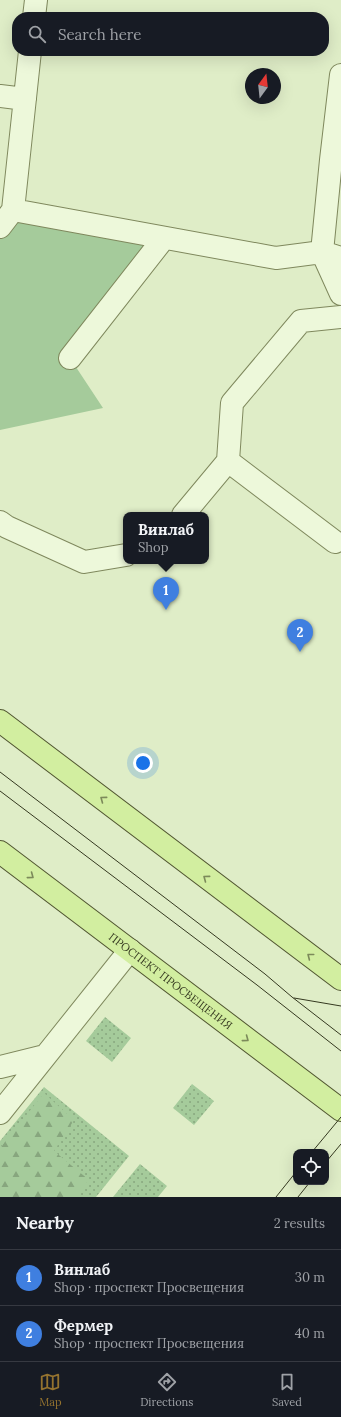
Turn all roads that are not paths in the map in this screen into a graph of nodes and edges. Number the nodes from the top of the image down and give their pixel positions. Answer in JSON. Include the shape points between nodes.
{"nodes":[{"id":1,"x":36,"y":0,"type":"edge"},
{"id":2,"x":35,"y":12,"type":"edge"},
{"id":3,"x":29,"y":56,"type":"edge"},
{"id":4,"x":341,"y":75,"type":"edge"},
{"id":5,"x":0,"y":96,"type":"edge"},
{"id":6,"x":25,"y":99,"type":"junction"},
{"id":7,"x":13,"y":210,"type":"junction"},
{"id":8,"x":0,"y":227,"type":"edge"},
{"id":9,"x":164,"y":238,"type":"junction"},
{"id":10,"x":332,"y":255,"type":"edge"},
{"id":11,"x":341,"y":294,"type":"edge"},
{"id":12,"x":341,"y":317,"type":"edge"},
{"id":13,"x":70,"y":358,"type":"dead end"},
{"id":14,"x":228,"y":461,"type":"junction"},
{"id":15,"x":186,"y":512,"type":"edge"},
{"id":16,"x":0,"y":522,"type":"edge"},
{"id":17,"x":335,"y":542,"type":"dead end"},
{"id":18,"x":123,"y":556,"type":"edge"},
{"id":19,"x":0,"y":721,"type":"edge"},
{"id":20,"x":0,"y":852,"type":"edge"},
{"id":21,"x":130,"y":950,"type":"junction"},
{"id":22,"x":341,"y":979,"type":"edge"},
{"id":23,"x":46,"y":1056,"type":"junction"},
{"id":24,"x":0,"y":1067,"type":"edge"},
{"id":25,"x":341,"y":1110,"type":"edge"},
{"id":26,"x":0,"y":1113,"type":"edge"}],
"edges":[{"from":1,"to":2,"type":"lane"},
{"from":3,"to":6,"type":"lane"},
{"from":4,"to":10,"type":"lane","via":[[331,160]]},
{"from":5,"to":6,"type":"lane"},
{"from":6,"to":7,"type":"lane"},
{"from":7,"to":8,"type":"lane"},
{"from":7,"to":9,"type":"lane"},
{"from":9,"to":10,"type":"lane","via":[[276,258]]},
{"from":9,"to":13,"type":"lane"},
{"from":10,"to":11,"type":"lane"},
{"from":12,"to":14,"type":"lane","via":[[302,321],[232,403]]},
{"from":14,"to":15,"type":"lane"},
{"from":14,"to":17,"type":"lane"},
{"from":16,"to":18,"type":"lane","via":[[7,528],[84,562]]},
{"from":22,"to":19,"type":"main road","one_way":true},
{"from":20,"to":21,"type":"main road","name":"ПРОСПЕКТ ПРОСВЕЩЕНИЯ","one_way":true},
{"from":21,"to":23,"type":"lane"},
{"from":21,"to":25,"type":"main road","name":"ПРОСПЕКТ ПРОСВЕЩЕНИЯ","one_way":true},
{"from":23,"to":24,"type":"lane"},
{"from":23,"to":26,"type":"lane"}]}
